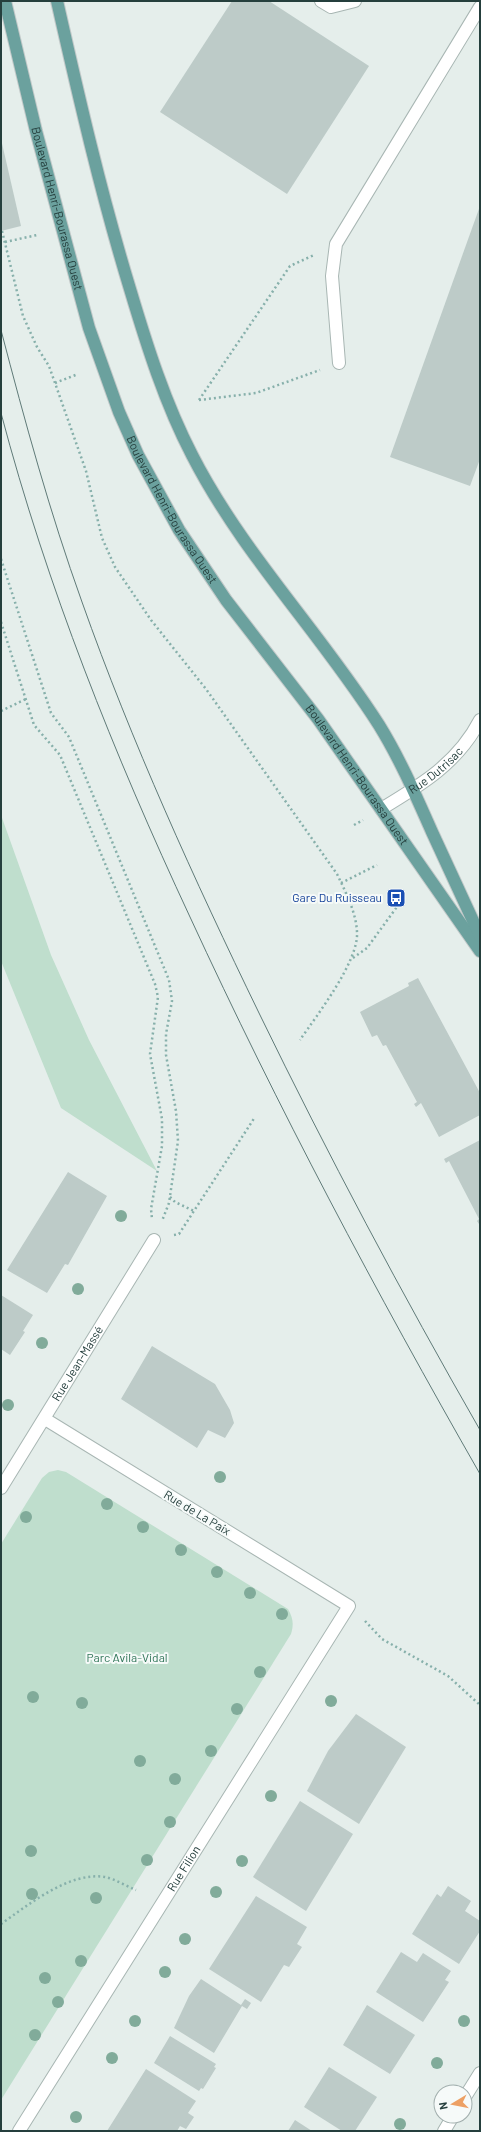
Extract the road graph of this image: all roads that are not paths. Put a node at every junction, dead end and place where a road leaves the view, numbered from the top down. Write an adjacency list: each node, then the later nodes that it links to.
1 (5, 1): 9 (main road, Boulevard Henri-Bourassa Ouest)
2 (57, 1): 8 (main road)
3 (321, 1): 4 (street)
4 (356, 1)
5 (480, 7): 6 (street)
6 (339, 364)
7 (480, 720): 8 (street, Rue Dutrisac)
8 (413, 790): 9 (street, Rue Dutrisac); 10 (main road)
9 (381, 809): 11 (main road, Boulevard Henri-Bourassa Ouest)
10 (480, 936)
11 (480, 951)
12 (154, 1240): 13 (street, Rue Jean-Massé)
13 (45, 1419): 14 (street, Rue Jean-Massé); 15 (street, Rue de La Paix)
14 (1, 1488)
15 (349, 1606): 18 (street, Rue Filion)
16 (480, 2073): 17 (street)
17 (473, 2084)
18 (19, 2131)

